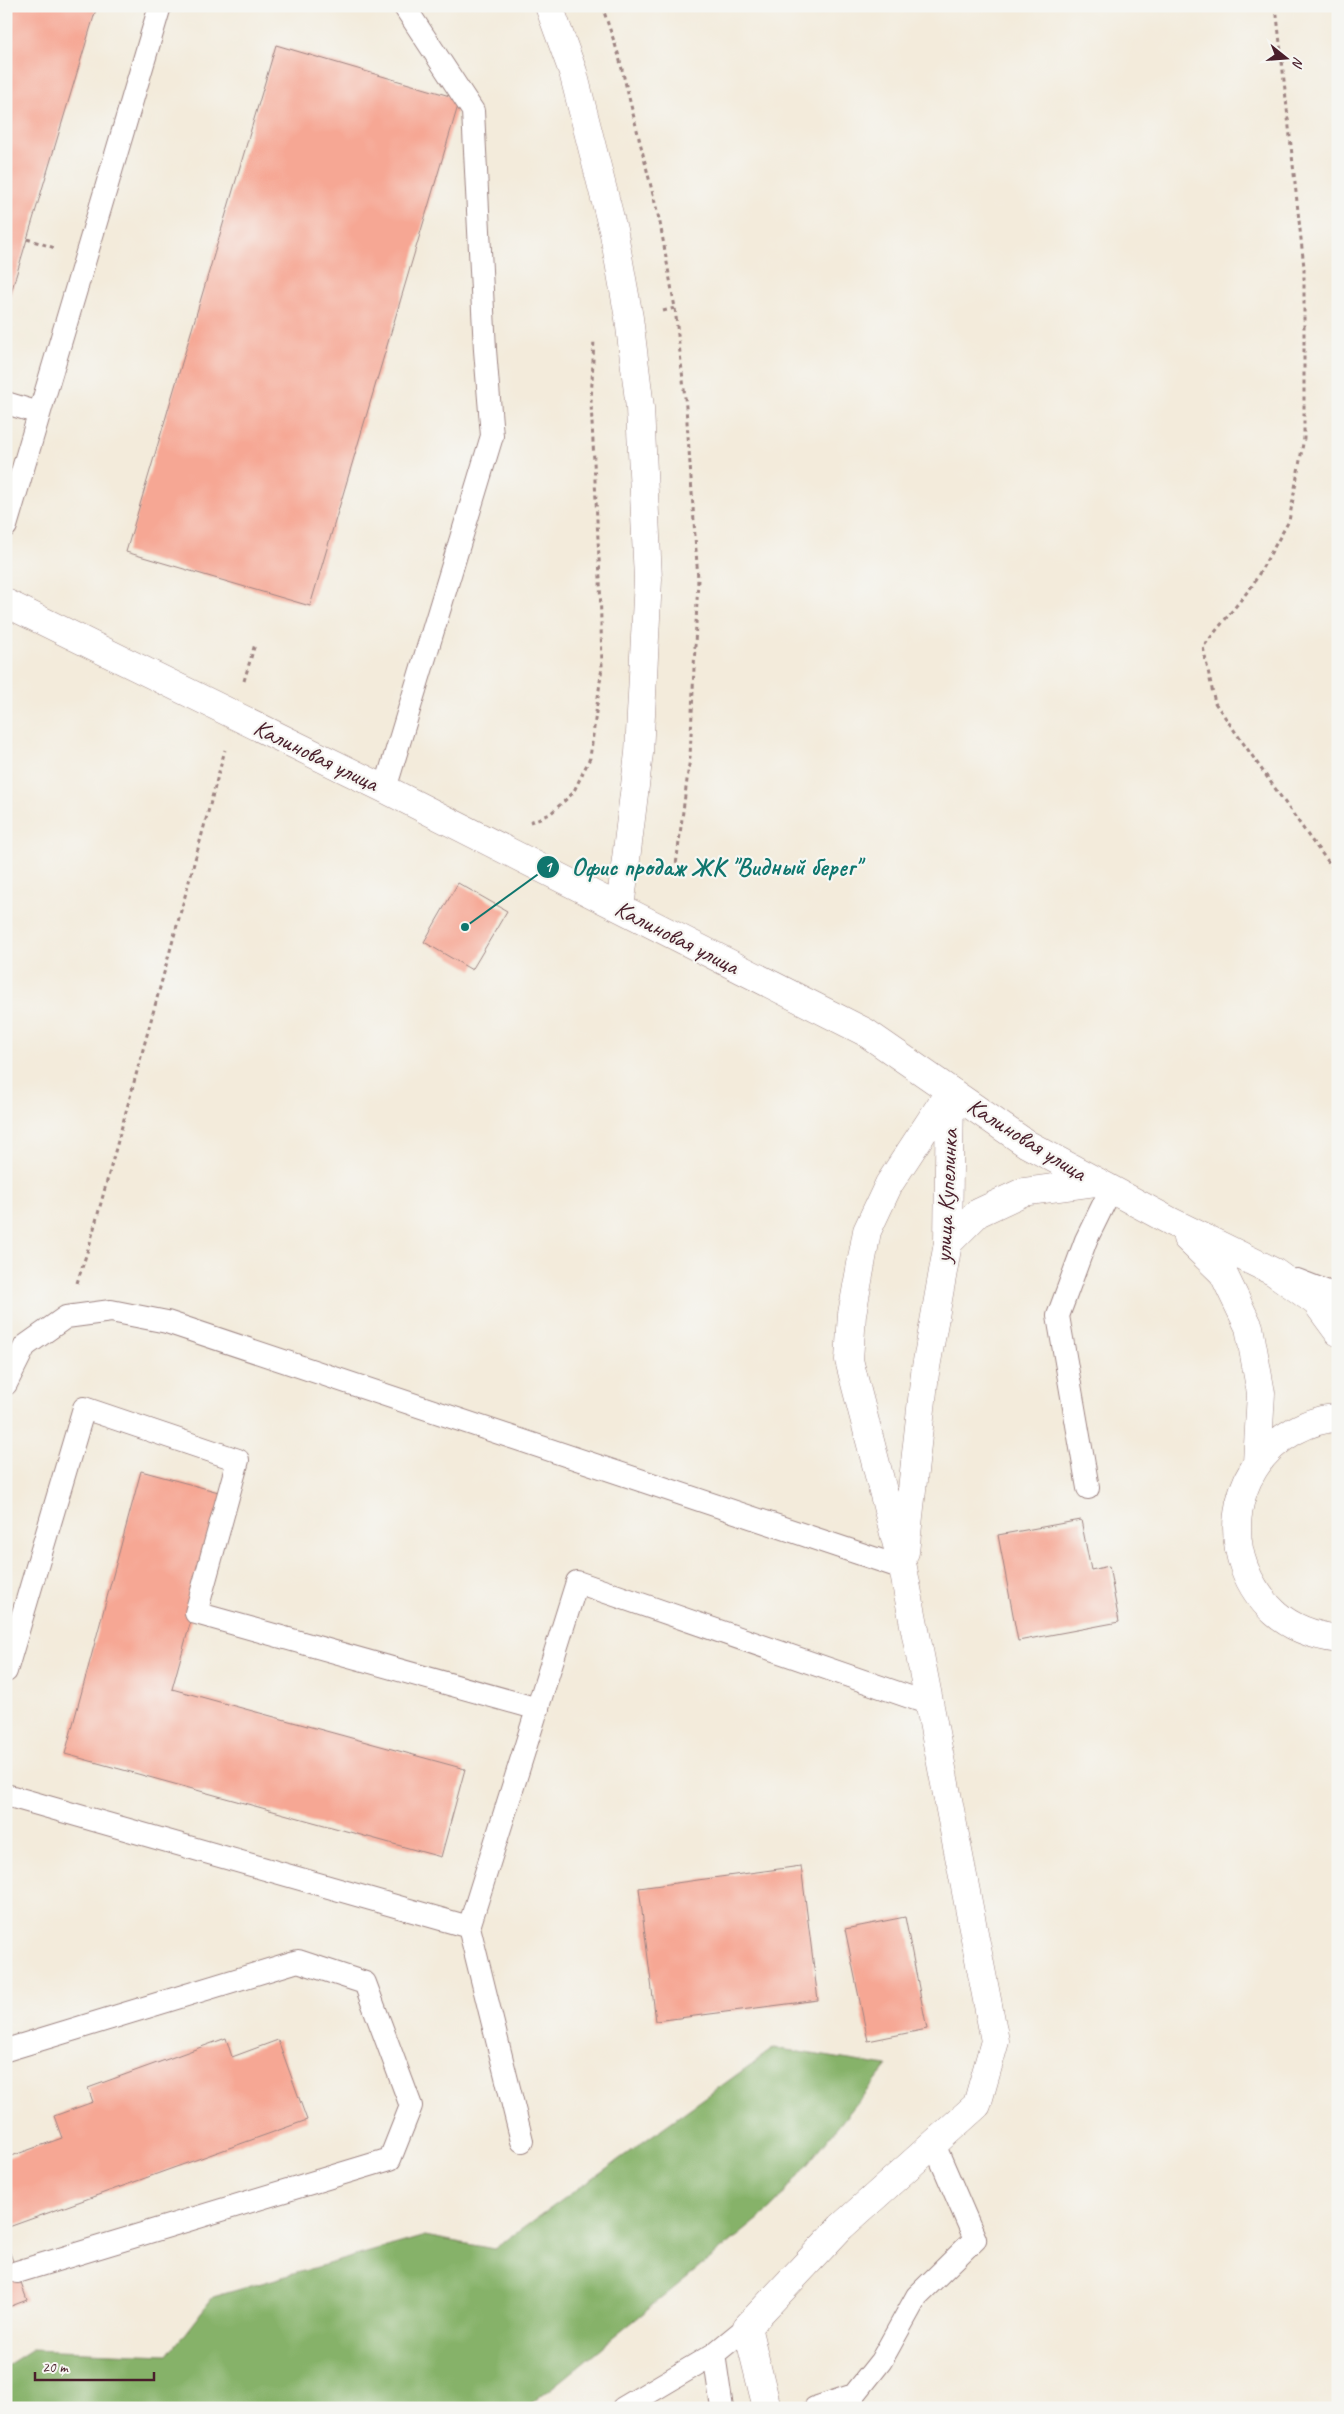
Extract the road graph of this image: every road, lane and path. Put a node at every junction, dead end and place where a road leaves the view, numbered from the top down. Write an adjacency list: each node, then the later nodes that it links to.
1 (160, 6): 7 (lane)
2 (404, 6): 12 (lane)
3 (549, 6): 15 (street)
4 (1276, 6): 14 (path)
5 (595, 334): 13 (path)
6 (6, 403): 7 (lane)
7 (40, 413): 8 (lane)
8 (6, 526)
9 (6, 604): 11 (street, Калиновая улица)
10 (255, 644): 11 (path)
11 (234, 715): 12 (street, Калиновая улица); 22 (path)
12 (384, 789): 15 (street, Калиновая улица)
13 (526, 824)
14 (1338, 874)
15 (620, 908): 16 (street, Калиновая улица)
16 (950, 1091): 17 (street, Калиновая улица); 19 (street, улица Купелинка); 28 (street, улица Купелинка)
17 (1104, 1186): 18 (street, Калиновая улица); 19 (street); 27 (lane)
18 (1170, 1221): 20 (street); 26 (street)
19 (948, 1243): 28 (street, улица Купелинка)
20 (1274, 1272): 21 (lane); 23 (street)
21 (1338, 1296)
22 (66, 1317): 24 (lane); 28 (lane)
23 (1338, 1332)
24 (6, 1384)
25 (1338, 1418): 26 (street)
26 (1258, 1463): 29 (street)
27 (1088, 1488)
28 (903, 1568): 31 (street)
29 (1338, 1639)
30 (6, 1671): 32 (lane)
31 (930, 1704): 32 (lane); 37 (street)
32 (538, 1709): 34 (lane)
33 (6, 1795): 34 (lane)
34 (469, 1927): 36 (lane)
35 (6, 2050): 38 (lane)
36 (522, 2141)
37 (934, 2144): 39 (street); 44 (lane)
38 (17, 2272)
39 (747, 2326): 40 (lane); 43 (street)
40 (714, 2354): 41 (lane); 42 (lane)
41 (623, 2408)
42 (722, 2408)
43 (767, 2408)
44 (815, 2408)

